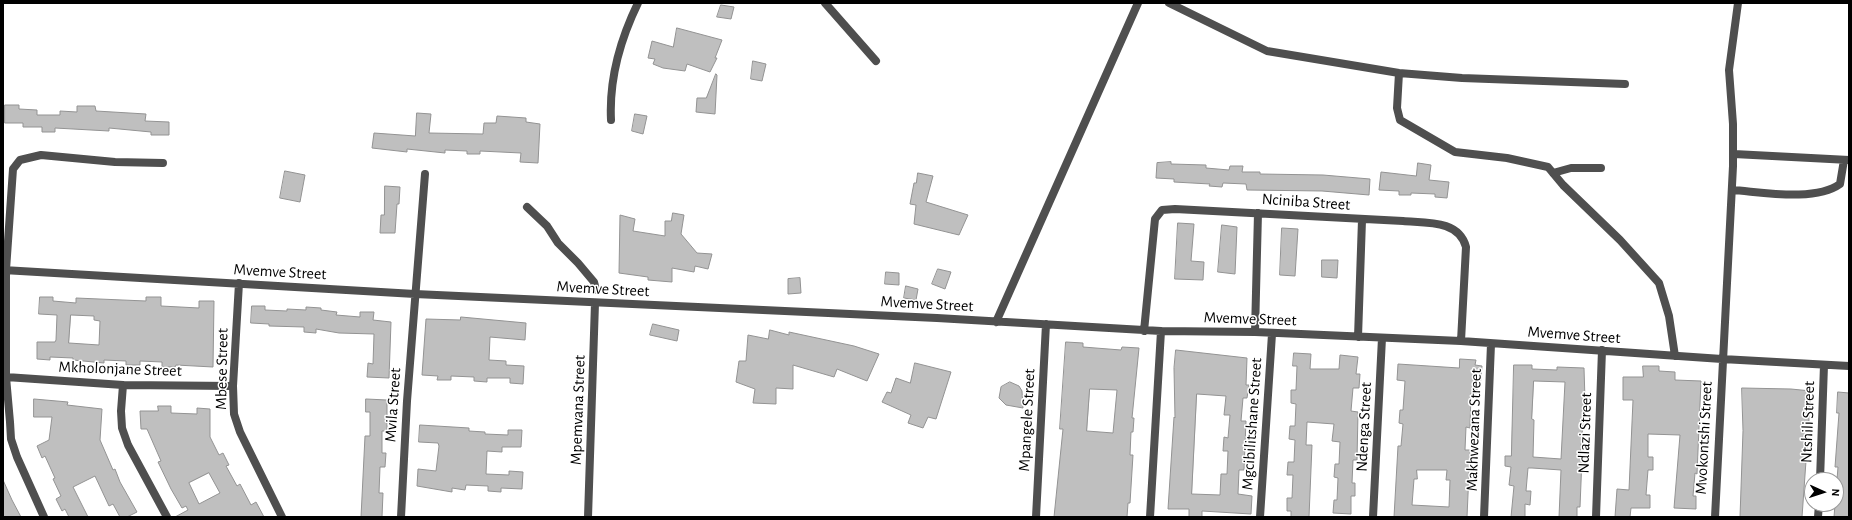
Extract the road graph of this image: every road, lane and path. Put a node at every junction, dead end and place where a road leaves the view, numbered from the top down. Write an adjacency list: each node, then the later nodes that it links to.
1 (638, 3): 9 (street)
2 (825, 3): 6 (street)
3 (1138, 3): 25 (street)
4 (1169, 3): 7 (street)
5 (1738, 3): 10 (street, Mvokontshi Street)
6 (876, 61)
7 (1398, 73): 8 (street); 14 (street)
8 (1625, 84)
9 (611, 120)
10 (1734, 154): 11 (street); 16 (street, Mvokontshi Street)
11 (1846, 160): 16 (street)
12 (163, 163): 20 (street)
13 (1601, 168): 14 (street)
14 (1553, 173): 36 (street)
15 (425, 174): 23 (street, Mvila Street)
16 (1732, 190): 37 (street, Mvokontshi Street)
17 (527, 207): 22 (street)
18 (1258, 213): 19 (street, Nciniba Street); 27 (street, Nciniba Street); 29 (street)
19 (1362, 220): 31 (street); 33 (street, Nciniba Street)
20 (5, 270): 21 (street, Mvemve Street); 40 (street)
21 (239, 283): 23 (street, Mvemve Street); 42 (street, Mbese Street)
22 (596, 290)
23 (415, 294): 24 (street, Mvemve Street); 47 (street, Mvila Street)
24 (595, 303): 25 (street, Mvemve Street); 48 (street, Mpemvana Street)
25 (996, 322): 26 (street, Mvemve Street)
26 (1046, 324): 27 (street, Mvemve Street); 49 (street, Mpangele Street)
27 (1144, 330): 28 (street, Mvemve Street)
28 (1161, 331): 29 (street, Mvemve Street); 50 (street)
29 (1255, 332): 30 (street, Mvemve Street)
30 (1272, 334): 31 (street, Mvemve Street); 51 (street, Mgcibilitshane Street)
31 (1358, 337): 32 (street, Mvemve Street)
32 (1382, 338): 33 (street, Mvemve Street); 52 (street, Ndenga Street)
33 (1461, 341): 34 (street, Mvemve Street)
34 (1491, 344): 35 (street, Mvemve Street); 53 (street, Makhwezana Street)
35 (1602, 350): 36 (street, Mvemve Street); 54 (street, Ndlazi Street)
36 (1675, 356): 37 (street, Mvemve Street)
37 (1722, 359): 38 (street, Mvemve Street); 55 (street, Mvokontshi Street)
38 (1824, 364): 39 (street, Mvemve Street); 43 (street, Ntshili Street)
39 (1849, 366)
40 (6, 378): 41 (street, Mkholonjane Street); 44 (street)
41 (123, 385): 42 (street, Mkholonjane Street); 45 (street)
42 (233, 386): 46 (street, Mbese Street)
43 (1820, 472)
44 (44, 517)
45 (167, 517)
46 (282, 517)
47 (401, 517)
48 (588, 517)
49 (1036, 517)
50 (1150, 517)
51 (1260, 517)
52 (1373, 517)
53 (1484, 517)
54 (1596, 517)
55 (1715, 517)

